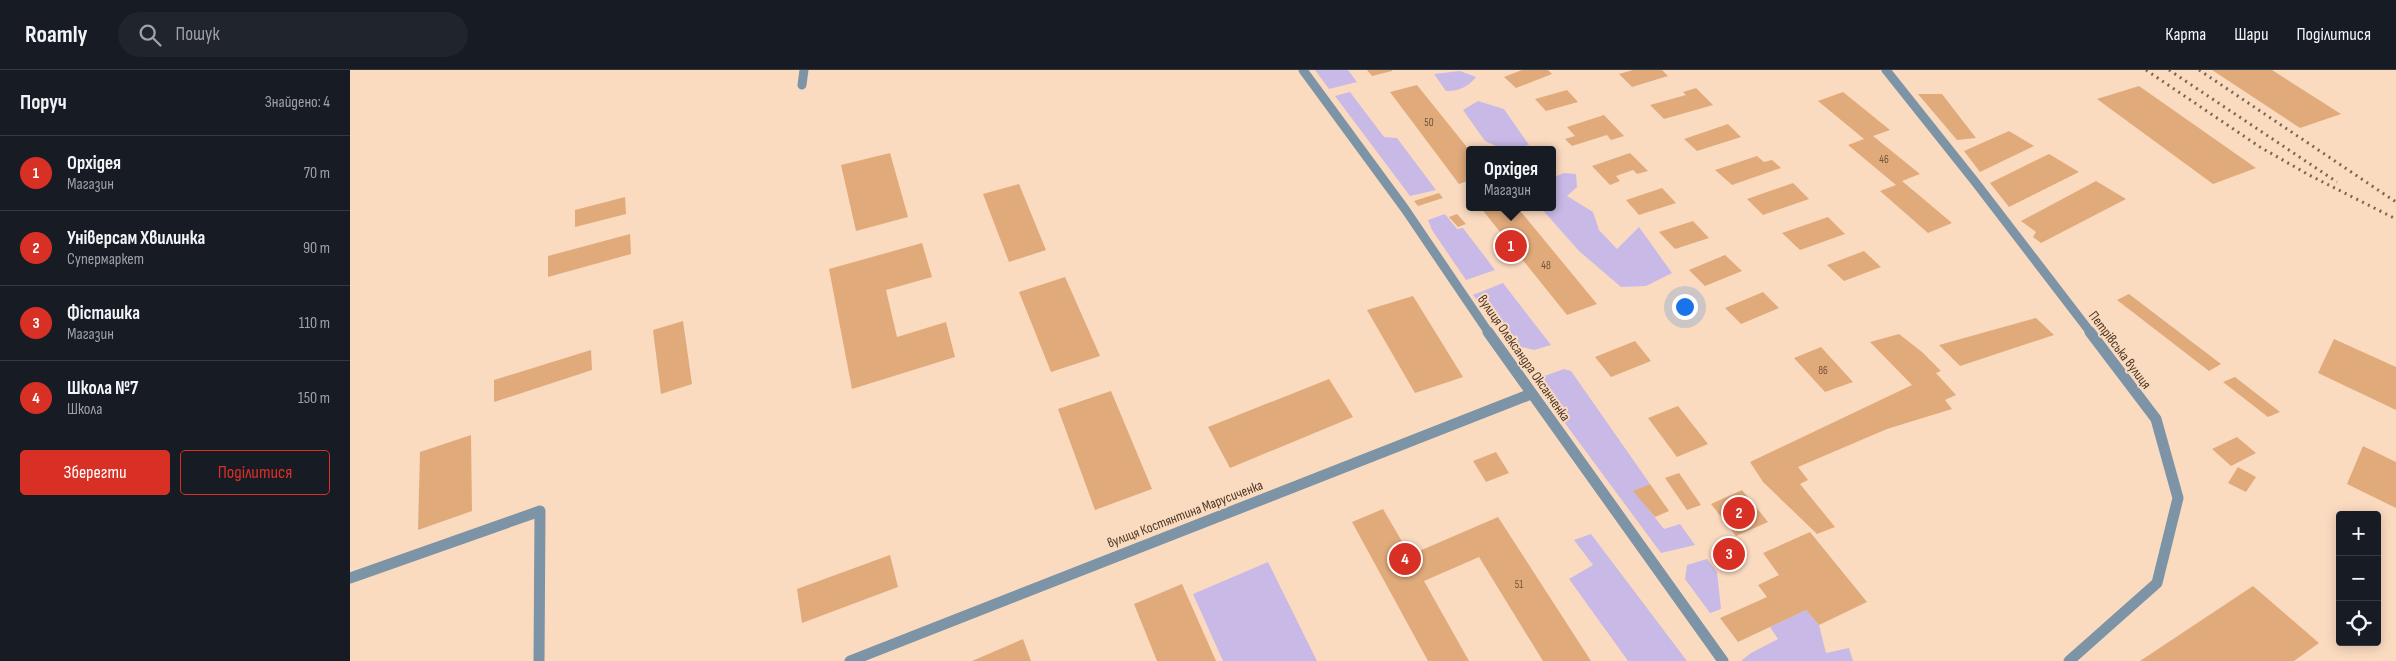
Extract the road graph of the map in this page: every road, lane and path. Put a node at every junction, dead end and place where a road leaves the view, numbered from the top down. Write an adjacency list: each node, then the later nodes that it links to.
1 (804, 70): 4 (street)
2 (1303, 70): 5 (street, вулиця Олександра Оксанченка)
3 (1886, 70): 10 (street, Петрівська вулиця)
4 (802, 85)
5 (1531, 394): 8 (street, вулиця Костянтина Марусиченка); 9 (street, вулиця Олександра Оксанченка)
6 (350, 578): 7 (street)
7 (539, 661)
8 (850, 661)
9 (1723, 661)
10 (2069, 661)

